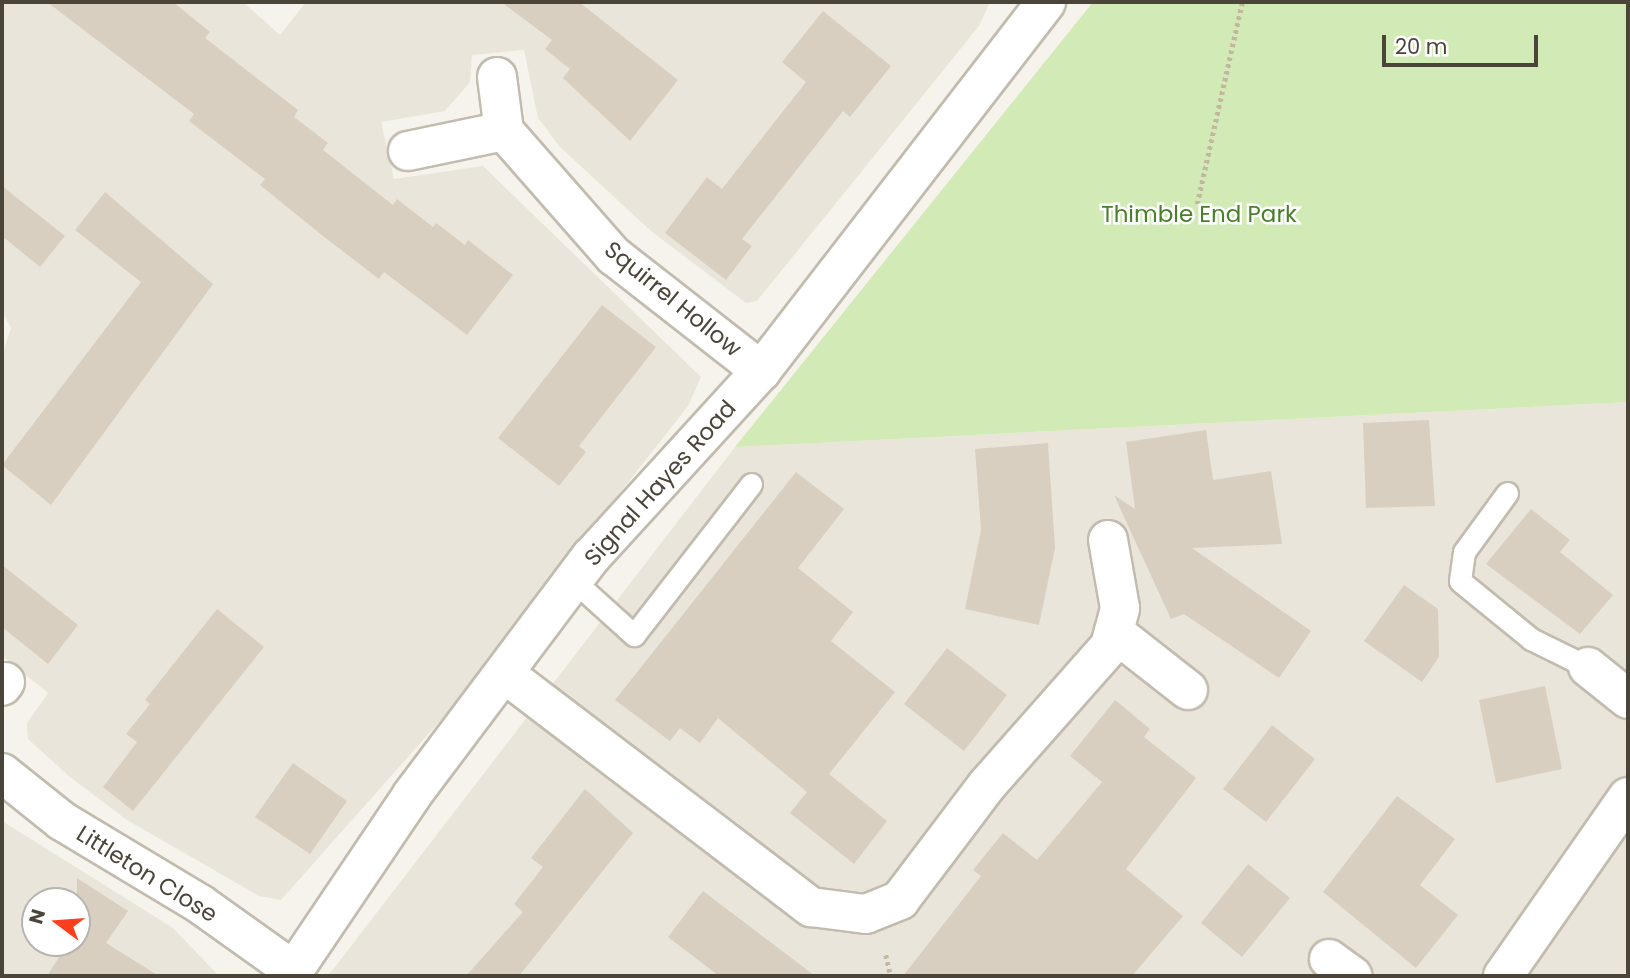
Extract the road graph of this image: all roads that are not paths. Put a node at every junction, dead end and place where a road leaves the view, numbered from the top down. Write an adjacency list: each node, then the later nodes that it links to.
1 (1046, 2): 5 (street, Signal Hayes Road)
2 (497, 77): 3 (street)
3 (504, 131): 4 (street); 5 (street, Squirrel Hollow)
4 (408, 151)
5 (761, 371): 9 (street, Signal Hayes Road)
6 (751, 484): 9 (lane)
7 (1507, 493): 11 (lane)
8 (1108, 540): 10 (street)
9 (574, 581): 12 (street, Signal Hayes Road)
10 (1115, 632): 12 (street); 13 (street)
11 (1588, 667): 14 (street)
12 (505, 674): 17 (street, Signal Hayes Road)
13 (1188, 690)
14 (1628, 699)
15 (2, 773): 17 (street, Littleton Close)
16 (1628, 797): 18 (street)
17 (292, 974)
18 (1503, 976)

